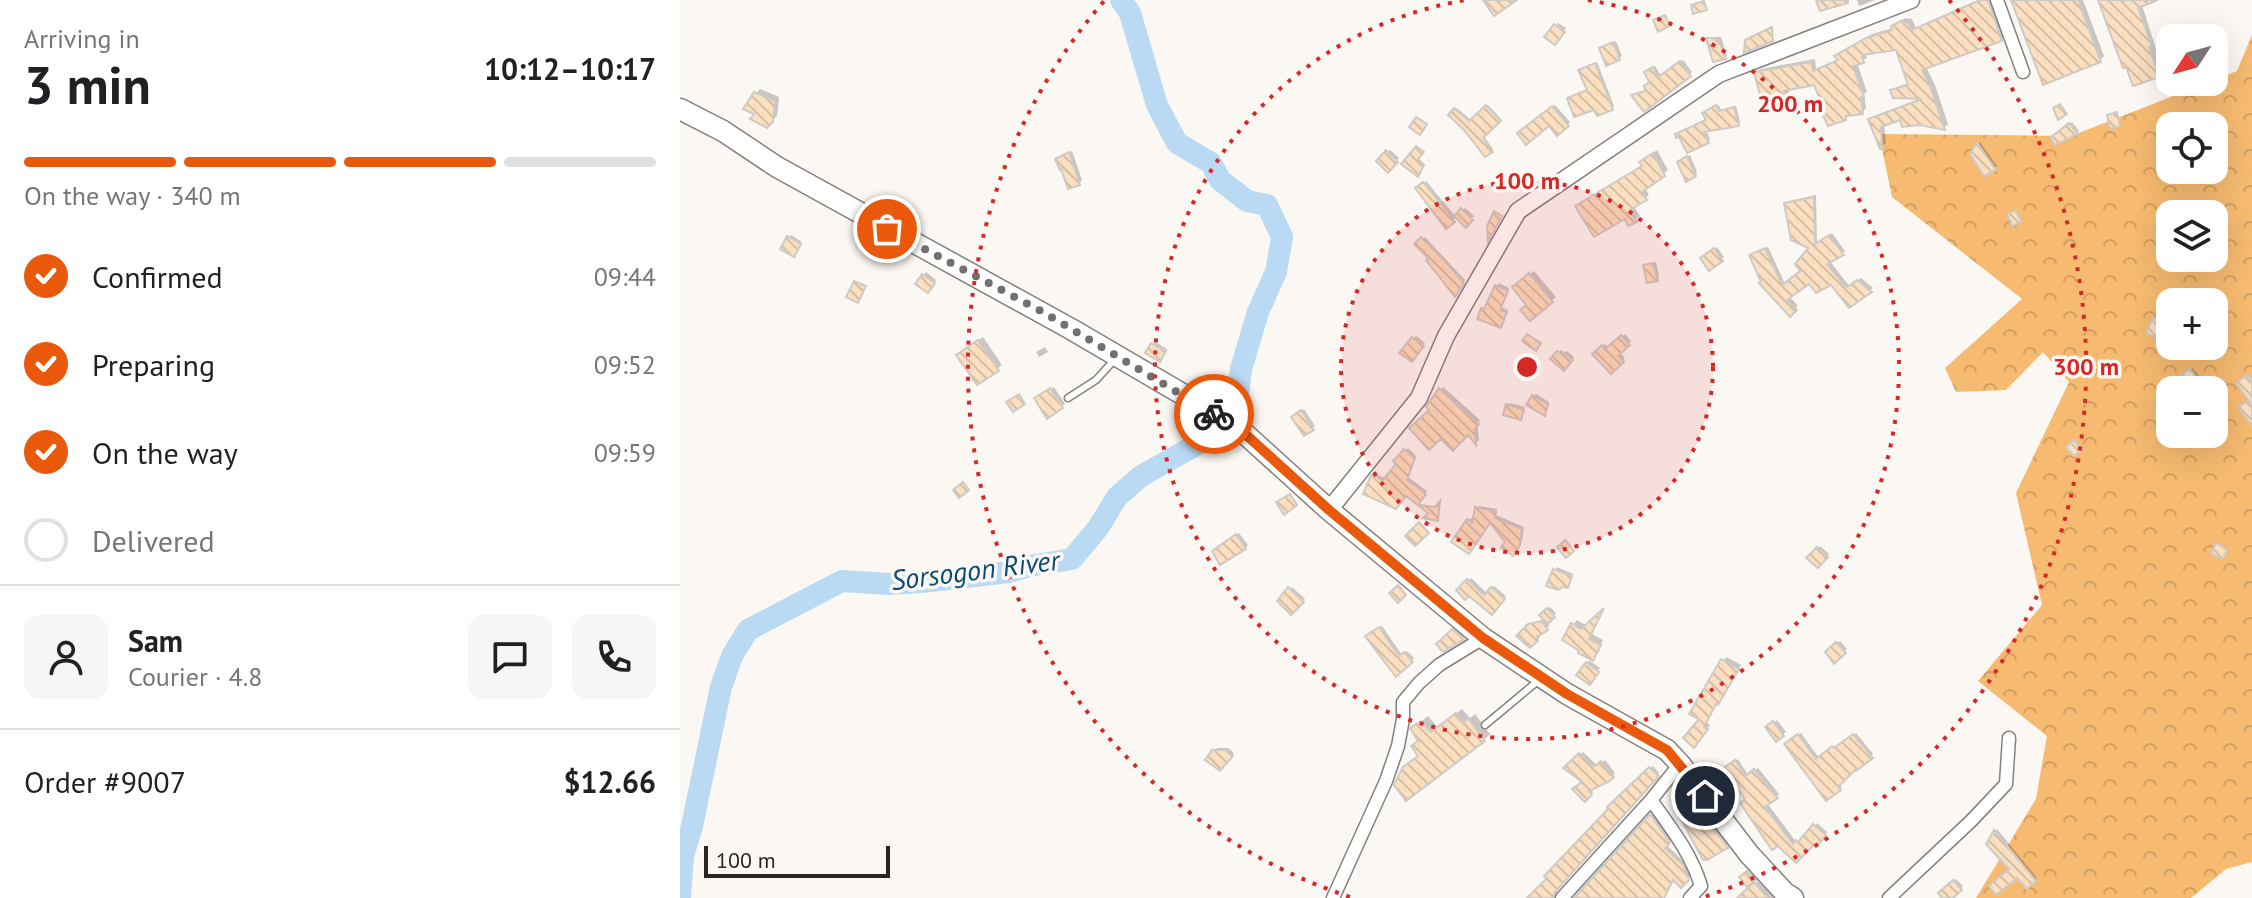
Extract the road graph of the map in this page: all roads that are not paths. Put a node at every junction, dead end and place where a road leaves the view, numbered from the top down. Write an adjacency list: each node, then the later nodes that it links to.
1 (1911, 0): 7 (street)
2 (1997, 0): 3 (street)
3 (2023, 72)
4 (680, 109): 5 (highway)
5 (1118, 356): 6 (lane); 7 (highway)
6 (1068, 398)
7 (1329, 510): 8 (highway)
8 (1483, 638): 9 (highway); 14 (street)
9 (1542, 678): 10 (lane); 12 (highway)
10 (1485, 725)
11 (2009, 738): 18 (street)
12 (1680, 764): 13 (street); 17 (highway)
13 (1651, 800): 15 (street); 16 (street)
14 (1333, 898)
15 (1562, 898)
16 (1690, 898)
17 (1793, 898)
18 (1889, 898)

